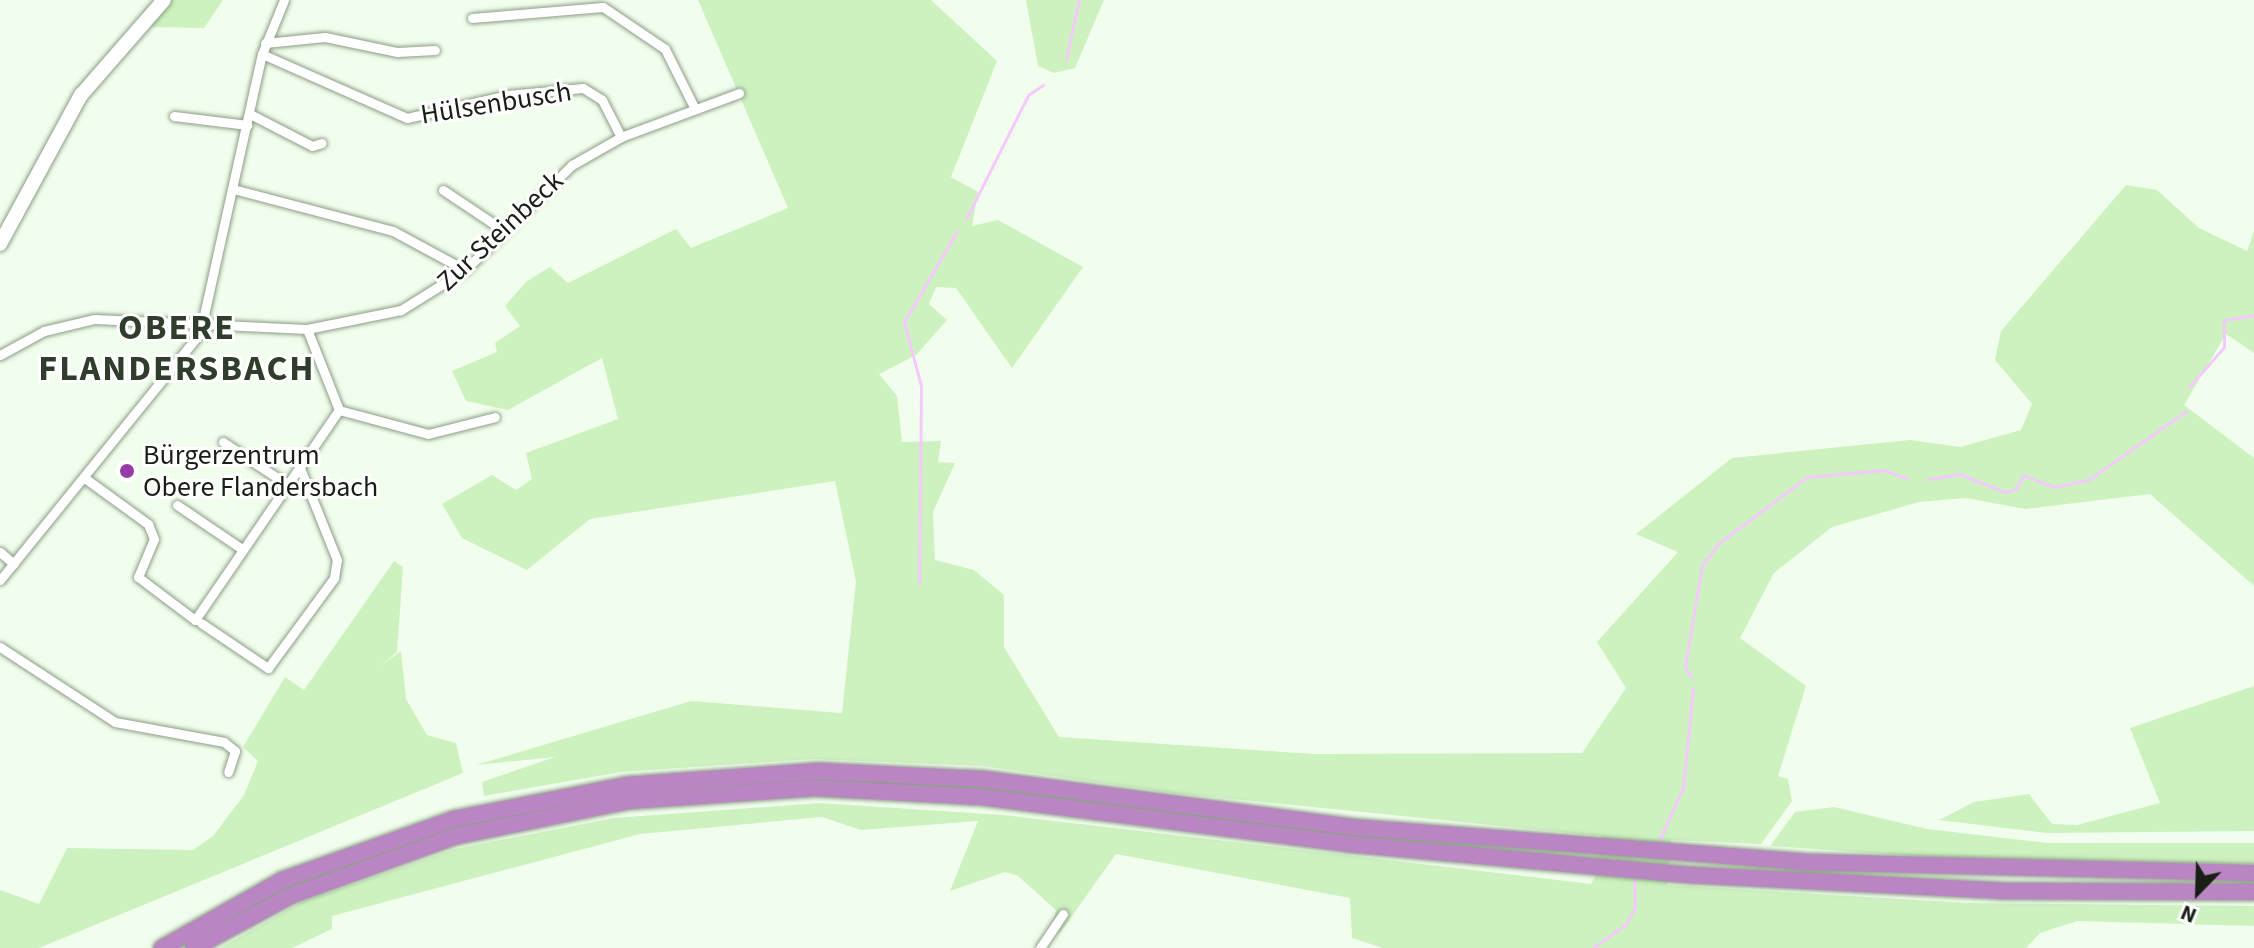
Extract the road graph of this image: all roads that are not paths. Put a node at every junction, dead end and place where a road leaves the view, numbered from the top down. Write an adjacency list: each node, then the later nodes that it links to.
1 (164, 0): 16 (main road)
2 (284, 0): 4 (street)
3 (472, 18): 8 (street)
4 (265, 43): 5 (street); 6 (street)
5 (435, 50)
6 (262, 54): 10 (street); 11 (street, Hülsenbusch)
7 (739, 93): 8 (street, Zur Steinbeck)
8 (695, 109): 11 (street, Zur Steinbeck)
9 (174, 116): 10 (street)
10 (249, 120): 12 (street); 13 (street)
11 (621, 137): 15 (street, Zur Steinbeck)
12 (322, 143)
13 (233, 189): 17 (street); 18 (street)
14 (443, 190): 15 (street)
15 (503, 230): 17 (street, Zur Steinbeck)
16 (0, 244)
17 (465, 270): 19 (street, Zur Steinbeck)
18 (204, 322): 19 (street, Zur Steinbeck); 20 (street, Zur Steinbeck); 25 (street)
19 (307, 329): 21 (street)
20 (0, 355)
21 (339, 410): 22 (street); 24 (street)
22 (495, 417)
23 (223, 442): 26 (street)
24 (300, 468): 26 (street); 32 (street)
25 (86, 479): 30 (street); 32 (street)
26 (285, 483): 28 (street)
27 (177, 505): 28 (street)
28 (242, 549): 32 (street)
29 (0, 552): 30 (street)
30 (14, 564): 31 (street)
31 (0, 580)
32 (198, 622)
33 (0, 647): 34 (street)
34 (228, 772)
35 (2254, 873): 38 (highway)
36 (2254, 892): 39 (highway)
37 (1063, 914): 40 (street)
38 (162, 948)
39 (194, 948)
40 (1040, 948)

